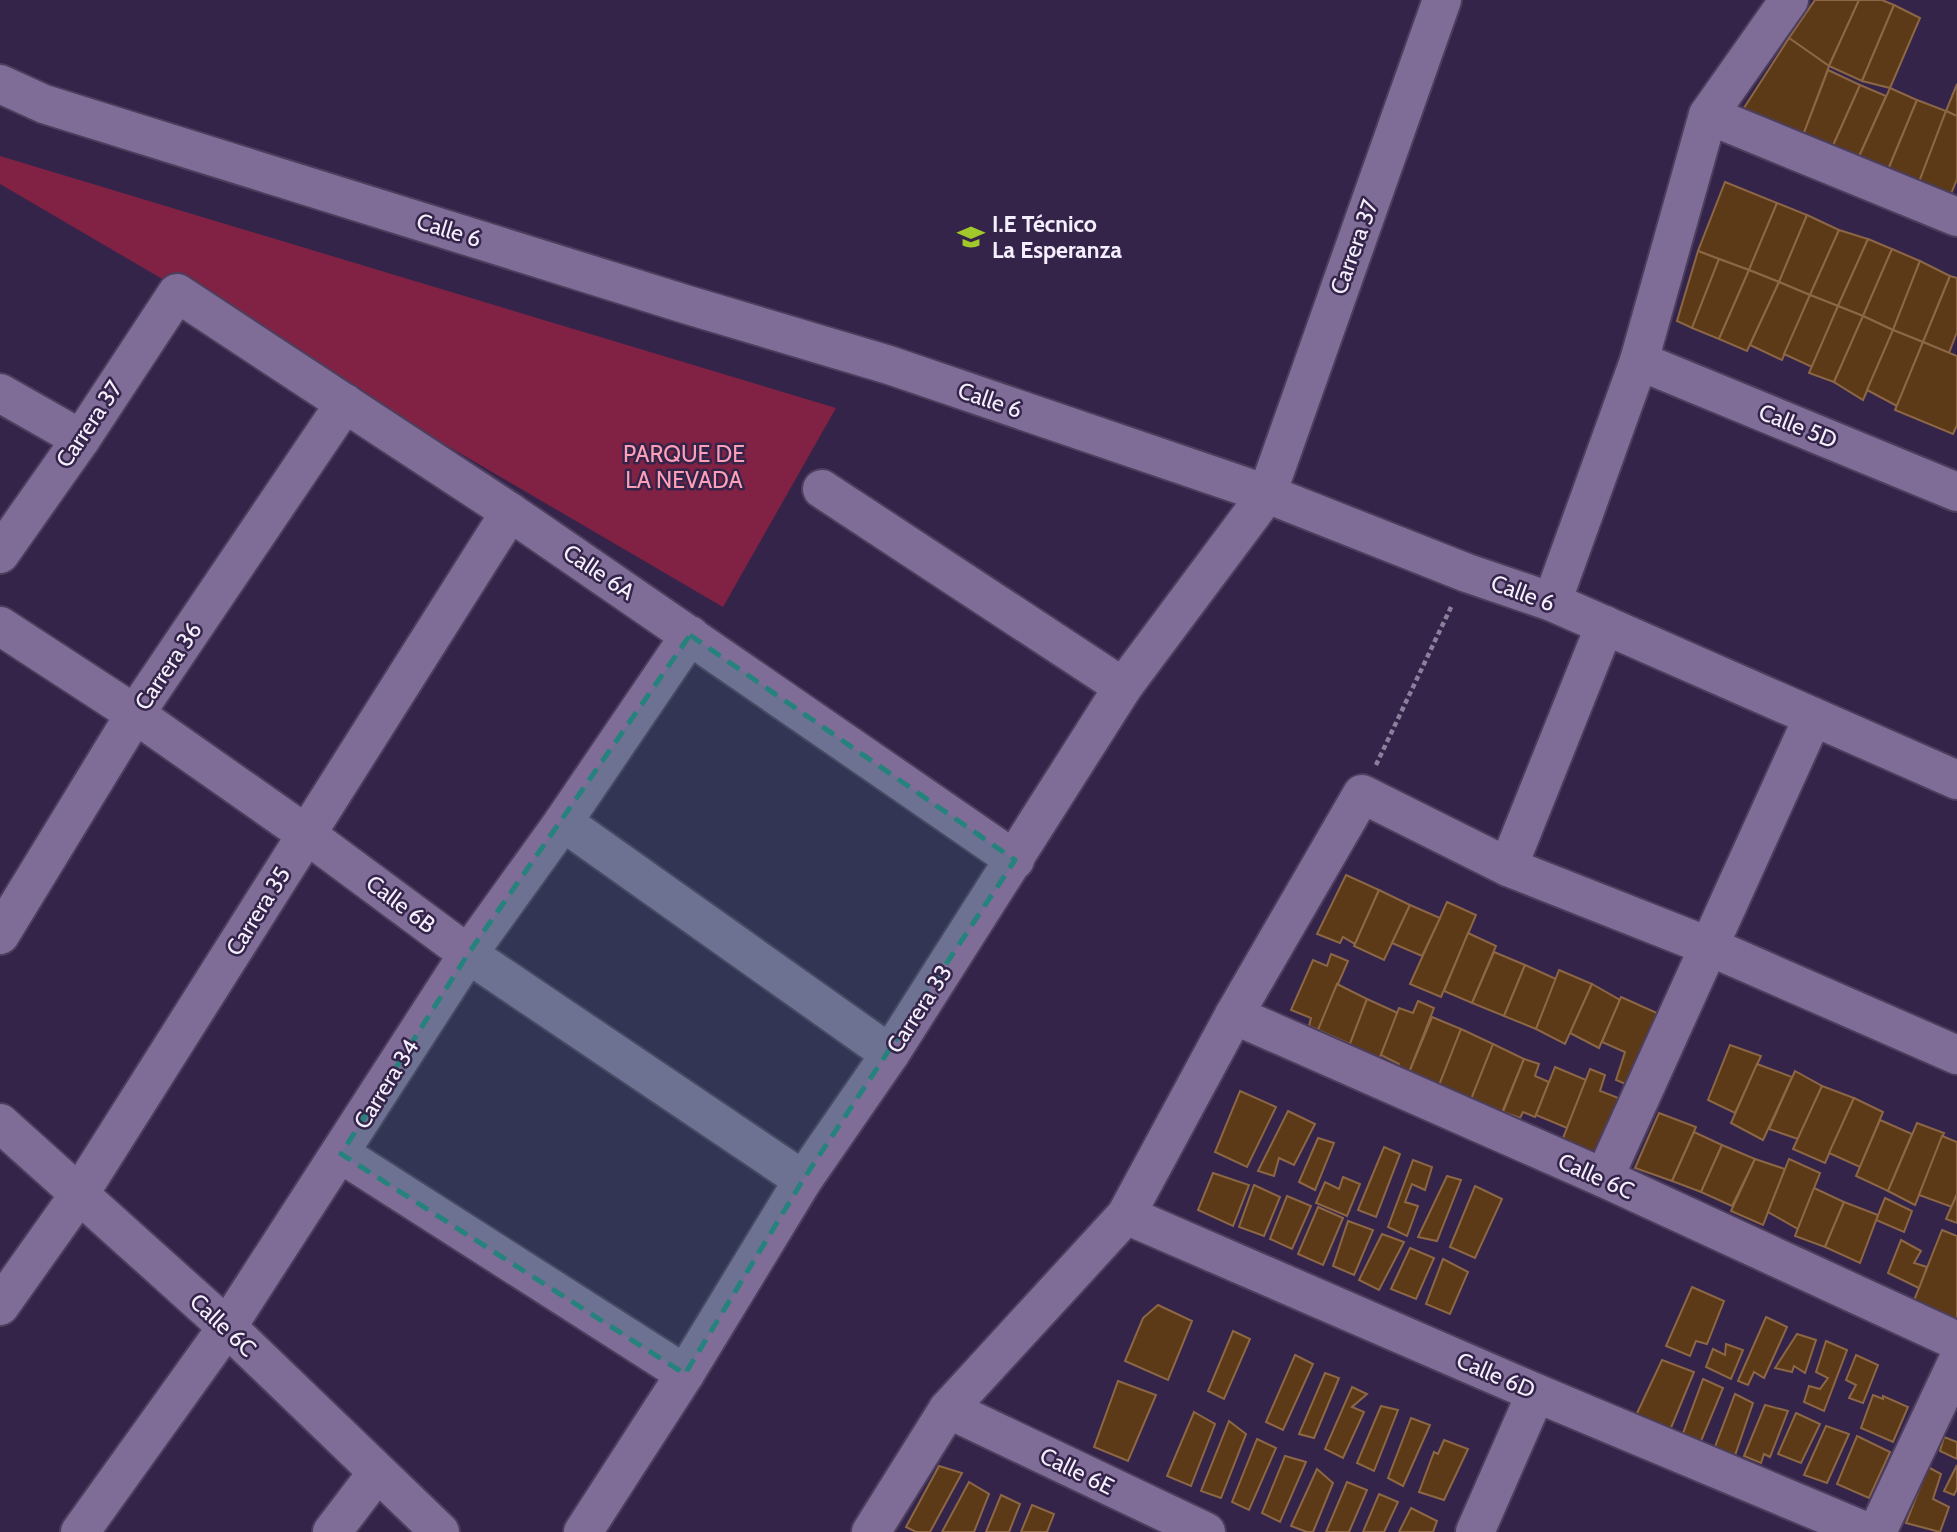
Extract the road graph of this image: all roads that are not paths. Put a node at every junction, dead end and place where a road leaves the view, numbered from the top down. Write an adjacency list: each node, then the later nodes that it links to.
1 (1442, 0): 13 (street, Carrera 37)
2 (1789, 0): 4 (street)
3 (0, 84): 13 (street, Calle 6)
4 (1708, 115): 5 (street); 7 (street)
5 (1957, 217)
6 (177, 293): 9 (street, Calle 6A); 10 (street, Carrera 37)
7 (1639, 361): 12 (street, Calle 5D); 16 (street)
8 (0, 393): 10 (street)
9 (345, 403): 14 (street, Calle 6A); 21 (street, Carrera 36)
10 (80, 439): 15 (street, Carrera 37)
11 (822, 489): 20 (street)
12 (1957, 492)
13 (1267, 494): 16 (street, Calle 6); 20 (street, Carrera 33)
14 (510, 512): 19 (street, Calle 6A); 25 (street, Carrera 35)
15 (0, 554)
16 (1552, 602): 17 (street, Calle 6)
17 (1605, 625): 22 (street, Calle 6); 27 (street)
18 (0, 626): 21 (street, Calle 6B)
19 (690, 635): 24 (street, Carrera 34); 26 (street, Calle 6A)
20 (1123, 687): 26 (street, Carrera 33)
21 (135, 713): 25 (street, Calle 6B); 28 (street, Carrera 36)
22 (1813, 717): 23 (street, Calle 6); 29 (street)
23 (1957, 780)
24 (563, 821): 30 (street, Carrera 34); 32 (street)
25 (306, 834): 30 (street, Calle 6B); 38 (street, Carrera 35)
26 (1015, 860): 32 (street, Carrera 33)
27 (1508, 867): 29 (street); 31 (street)
28 (0, 935)
29 (1709, 946): 33 (street); 36 (street)
30 (468, 954): 35 (street, Carrera 34); 37 (street, Calle 6B)
31 (1234, 1015): 36 (street, Calle 6C); 39 (street)
32 (890, 1054): 37 (street, Carrera 33)
33 (1957, 1055)
34 (0, 1123): 38 (street, Calle 6C)
35 (341, 1154): 41 (street, Carrera 34); 44 (street)
36 (1604, 1178): 42 (street, Calle 6C)
37 (803, 1180): 44 (street, Carrera 33)
38 (78, 1196): 40 (street, Carrera 35); 41 (street, Calle 6C)
39 (1126, 1215): 45 (street, Calle 6D); 46 (street)
40 (0, 1306)
41 (227, 1327): 47 (street, Calle 6C); 48 (street, Carrera 34)
42 (1957, 1341)
43 (1957, 1362): 56 (street)
44 (685, 1374): 51 (street, Carrera 33)
45 (1536, 1393): 54 (street); 55 (street, Calle 6D)
46 (948, 1409): 52 (street); 53 (street, Calle 6E)
47 (377, 1473): 49 (street); 50 (street, Calle 6C)
48 (80, 1532)
49 (332, 1532)
50 (440, 1532)
51 (583, 1532)
52 (871, 1532)
53 (1206, 1532)
54 (1475, 1532)
55 (1867, 1532)
56 (1877, 1532)

